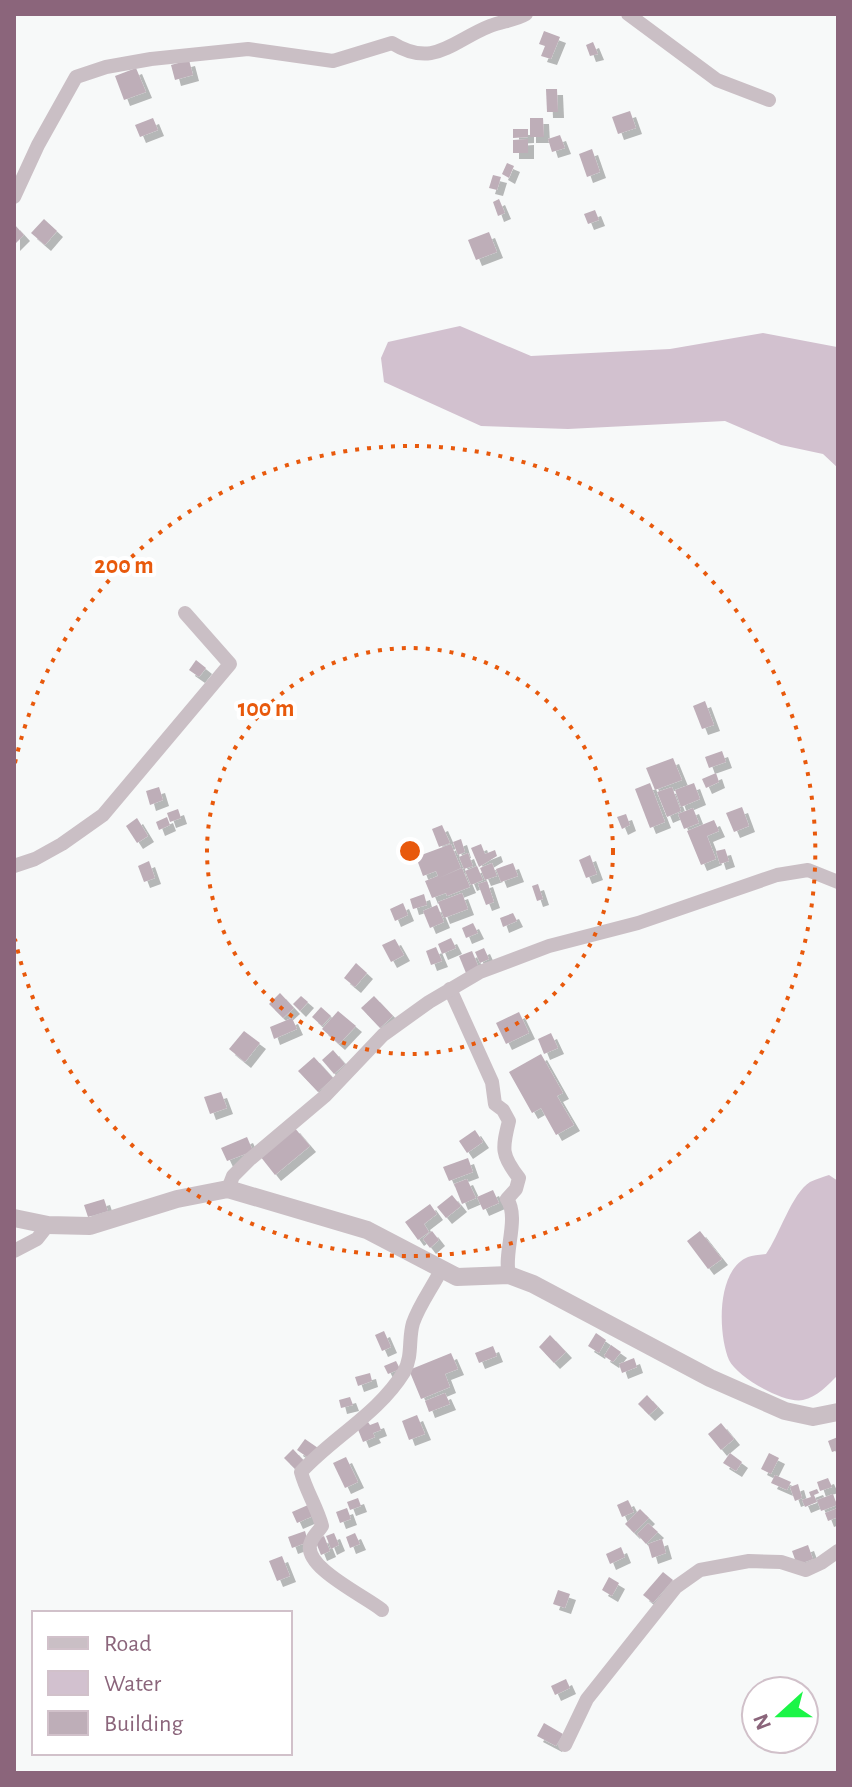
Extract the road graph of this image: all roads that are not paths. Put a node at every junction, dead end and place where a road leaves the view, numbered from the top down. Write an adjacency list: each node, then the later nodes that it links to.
1 (526, 14): 4 (street)
2 (628, 14): 3 (street)
3 (769, 100)
4 (14, 197)
5 (185, 613): 6 (street)
6 (14, 866)
7 (838, 882): 8 (street)
8 (450, 989): 9 (street); 14 (street)
9 (228, 1189): 11 (street); 13 (street)
10 (14, 1218): 11 (street)
11 (48, 1225): 12 (street)
12 (14, 1251)
13 (442, 1268): 14 (street); 17 (street)
14 (509, 1275): 15 (street)
15 (838, 1412)
16 (838, 1551): 18 (street)
17 (382, 1610)
18 (565, 1745)

